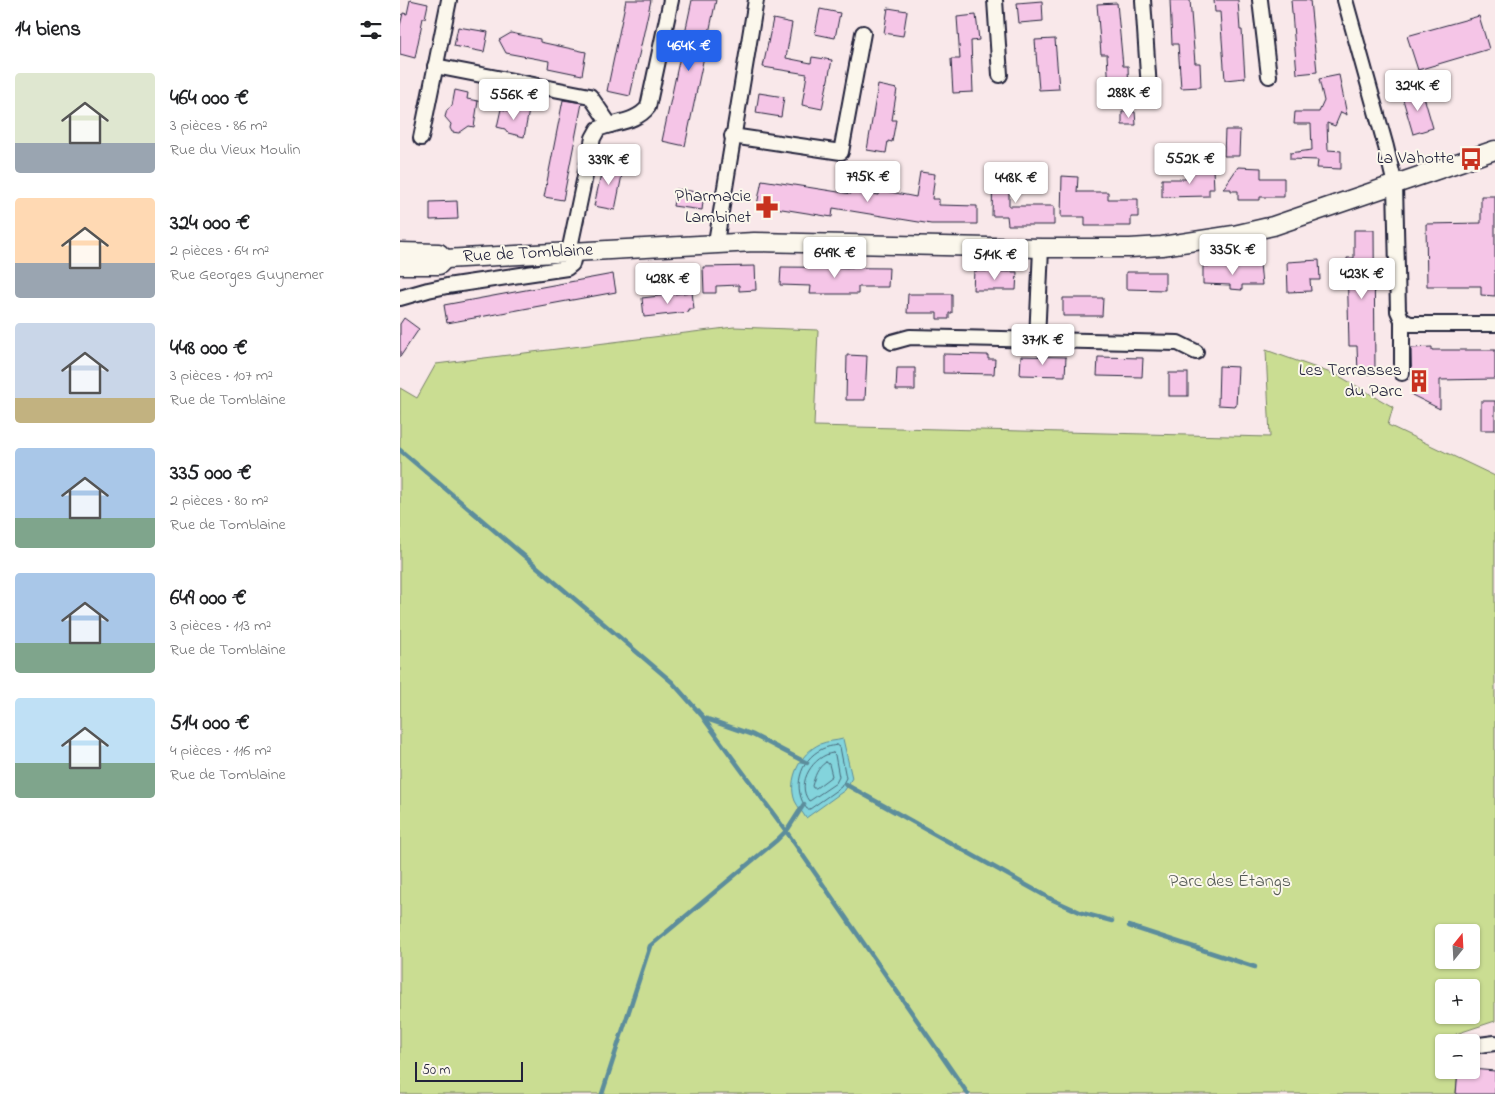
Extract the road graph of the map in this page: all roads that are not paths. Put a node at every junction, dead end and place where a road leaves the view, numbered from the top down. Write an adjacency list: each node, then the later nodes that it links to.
1 (449, 0): 9 (street)
2 (671, 0): 13 (street)
3 (756, 0): 14 (street)
4 (995, 0): 10 (street)
5 (1143, 0): 12 (street)
6 (1260, 0): 11 (street)
7 (1345, 0): 17 (street)
8 (862, 33): 14 (street)
9 (436, 66): 13 (street); 15 (street)
10 (1000, 75)
11 (1269, 76)
12 (1149, 89)
13 (610, 124): 21 (street)
14 (732, 136): 18 (street)
15 (421, 138)
16 (1495, 150): 17 (main road, Rue de Tomblaine)
17 (1395, 185): 19 (main road, Rue de Tomblaine); 25 (street)
18 (717, 243): 19 (main road, Rue de Tomblaine); 21 (main road, Rue de Tomblaine)
19 (1041, 248): 27 (street)
20 (400, 252): 22 (main road)
21 (572, 252): 22 (main road, Rue de Tomblaine); 24 (street)
22 (445, 259): 23 (main road)
23 (400, 266)
24 (400, 298)
25 (1402, 320): 26 (street); 30 (street)
26 (1495, 324)
27 (1037, 340): 28 (street); 29 (street)
28 (892, 342)
29 (1196, 352)
30 (1402, 373)
31 (1495, 1043): 32 (street)
32 (1480, 1045)

